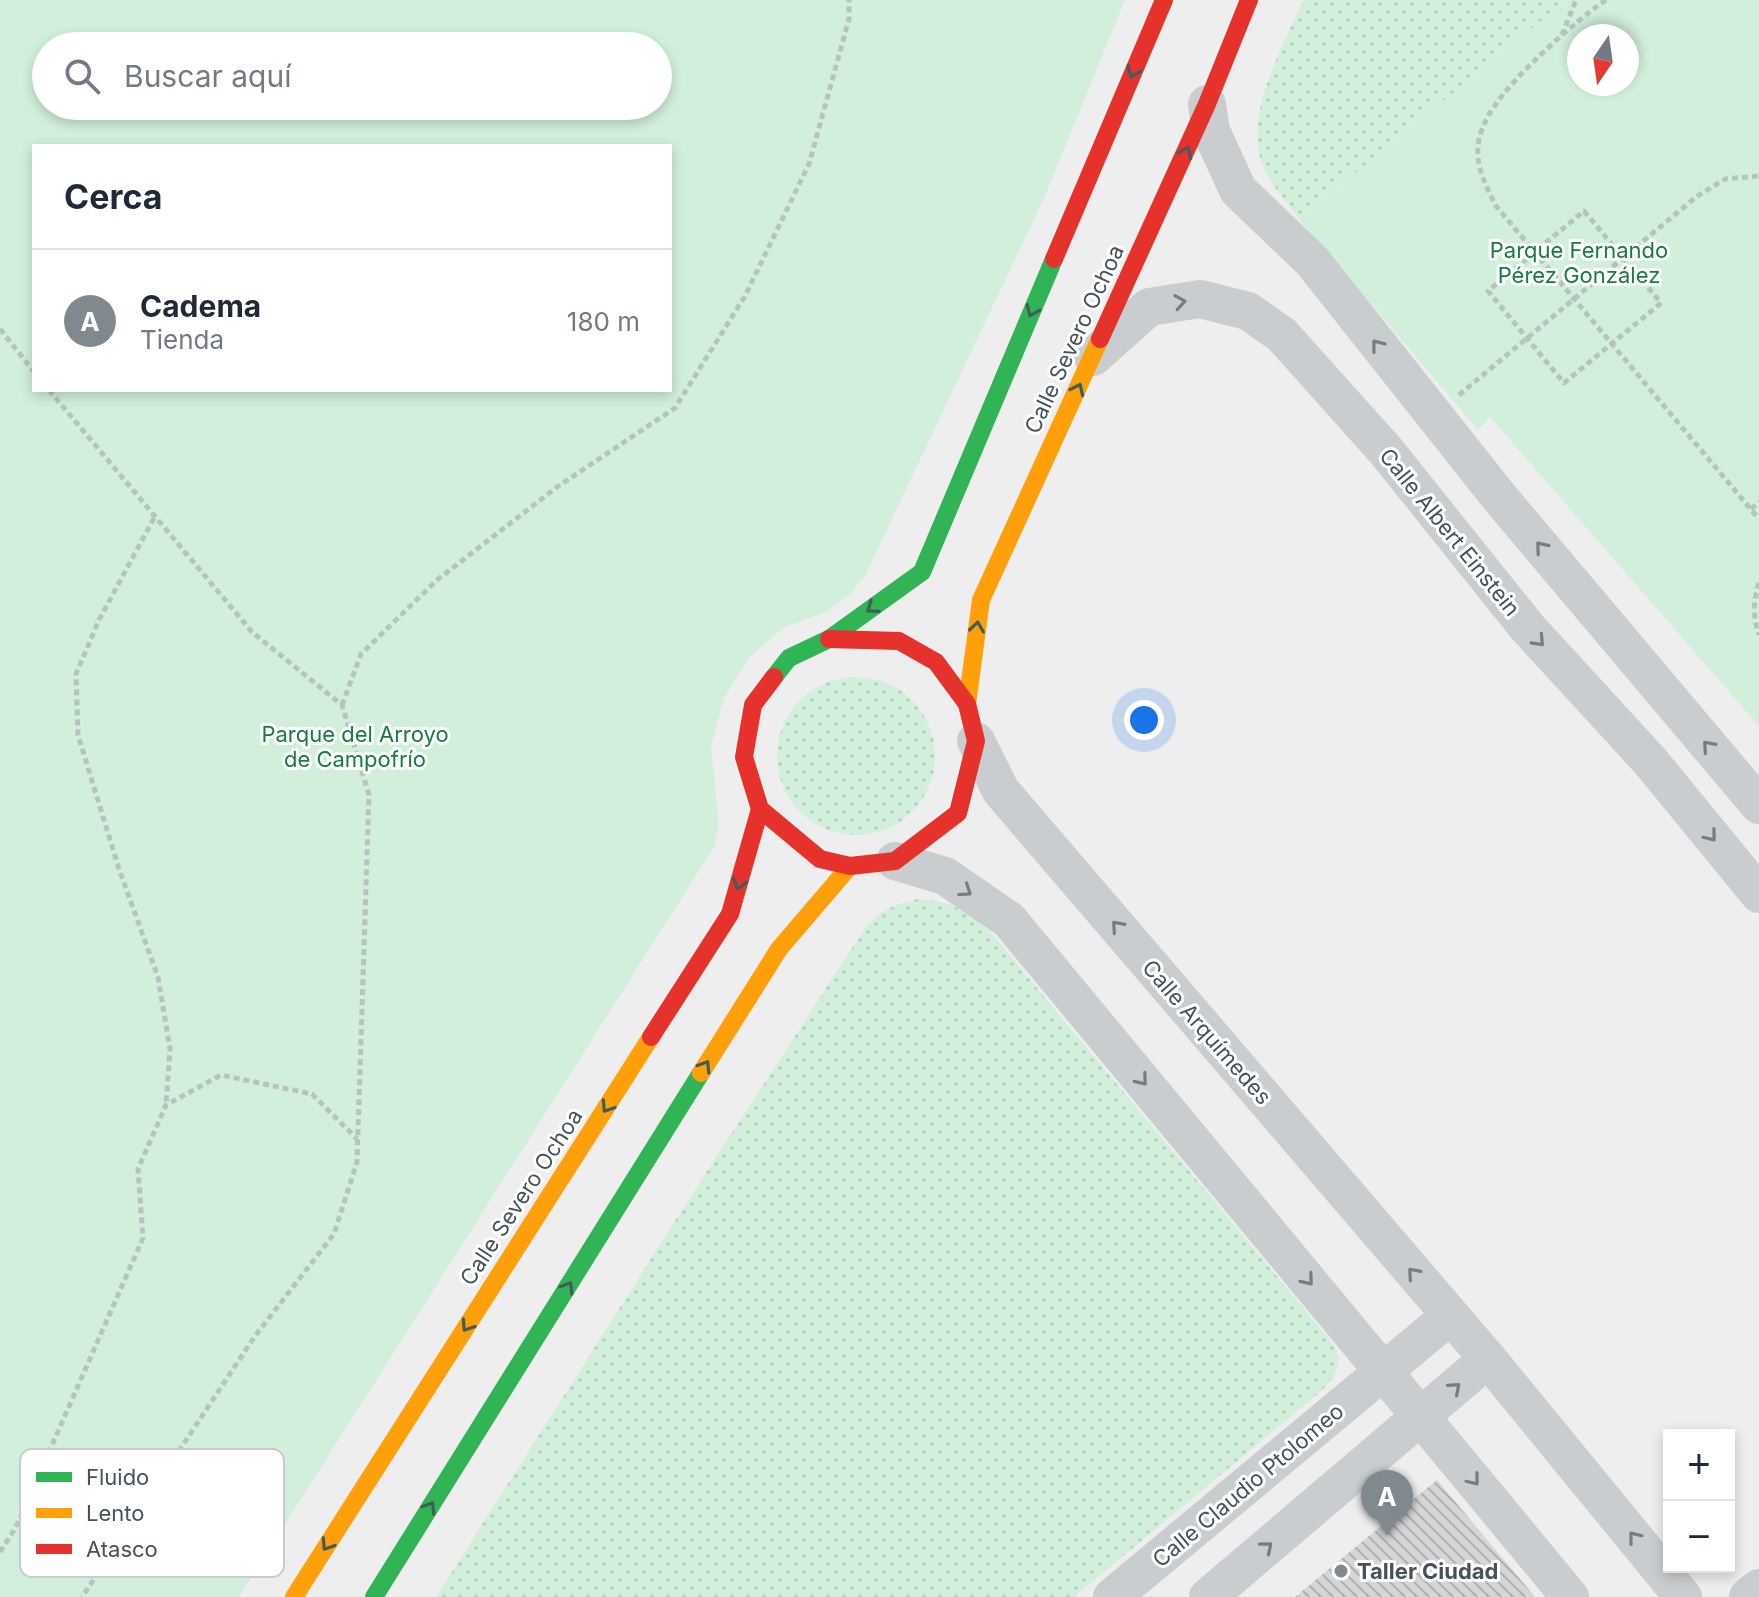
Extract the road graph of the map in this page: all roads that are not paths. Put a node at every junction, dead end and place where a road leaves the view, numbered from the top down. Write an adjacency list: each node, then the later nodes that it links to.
1 (1164, 0): 5 (main road, Calle Severo Ochoa, one-way to 5)
2 (1249, 0): 3 (main road, Calle Severo Ochoa)
3 (1207, 104): 4 (main road, Calle Severo Ochoa, one-way to 3); 8 (street, one-way to 3)
4 (1093, 357): 6 (main road, Calle Severo Ochoa, one-way to 4); 12 (street, Calle Albert Einstein, one-way to 12)
5 (829, 639): 6 (main road); 9 (main road)
6 (967, 704): 7 (main road)
7 (976, 741): 10 (main road); 13 (street, Calle Arquímedes, one-way to 7)
8 (1759, 805)
9 (760, 809): 11 (main road); 18 (main road, Calle Severo Ochoa, one-way to 18)
10 (895, 861): 11 (main road); 15 (street, one-way to 15)
11 (850, 866): 19 (main road, one-way to 11)
12 (1759, 894)
13 (1450, 1316): 14 (street, Calle Arquímedes); 15 (street)
14 (1488, 1359): 16 (street, one-way to 14); 23 (street, Calle Arquímedes, one-way to 14)
15 (1384, 1372): 16 (street); 20 (street, Calle Claudio Ptolomeo)
16 (1422, 1417): 21 (street, one-way to 16); 22 (street, one-way to 22)
17 (1759, 1588): 24 (street)
18 (294, 1597)
19 (374, 1597)
20 (1112, 1597)
21 (1208, 1597)
22 (1570, 1597)
23 (1683, 1597)
24 (1748, 1597)

